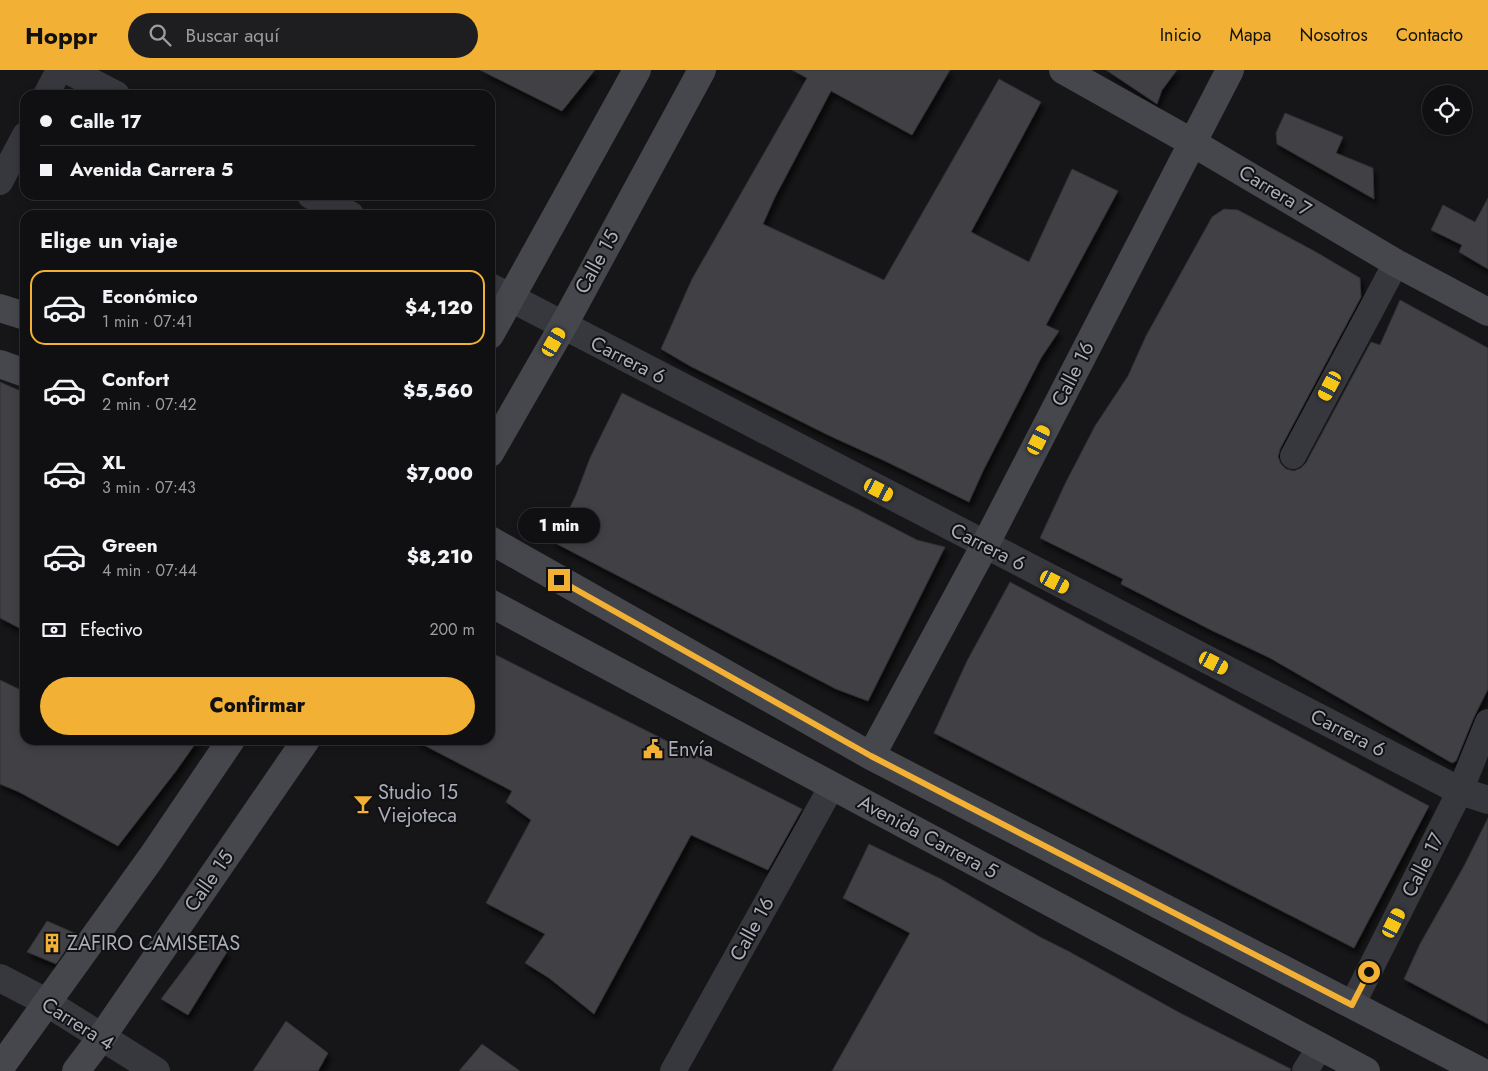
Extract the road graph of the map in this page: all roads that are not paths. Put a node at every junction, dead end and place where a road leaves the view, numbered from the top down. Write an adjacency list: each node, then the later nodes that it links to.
1 (59, 70): 7 (street)
2 (68, 70): 8 (street)
3 (638, 70): 15 (main road)
4 (702, 70): 20 (main road, Calle 15)
5 (1063, 70): 9 (main road, Carrera 7)
6 (1230, 70): 9 (main road, Calle 16)
7 (49, 90)
8 (106, 90)
9 (1192, 143): 14 (main road, Carrera 7); 26 (main road, Calle 16)
10 (20, 144): 11 (street)
11 (0, 182)
12 (321, 200): 13 (street)
13 (340, 210)
14 (1396, 263): 17 (main road, Carrera 7); 24 (street)
15 (501, 293): 19 (main road); 20 (street, Carrera 6)
16 (0, 308): 18 (main road)
17 (1488, 312)
18 (20, 314)
19 (495, 316)
20 (563, 326): 23 (main road, Calle 15); 26 (street, Carrera 6)
21 (0, 364): 22 (main road)
22 (20, 371)
23 (495, 444)
24 (1293, 456)
25 (495, 543): 31 (main road)
26 (985, 545): 31 (main road, Calle 16); 33 (street, Carrera 6)
27 (495, 606): 32 (main road, Avenida Carrera 5)
28 (1488, 722): 33 (street, Calle 17)
29 (228, 745): 36 (main road)
30 (303, 745): 38 (main road, Calle 15)
31 (871, 756): 37 (main road)
32 (832, 786): 39 (main road, Avenida Carrera 5); 43 (street, Calle 16)
33 (1460, 791): 34 (street, Carrera 6); 37 (street, Calle 17)
34 (1488, 800)
35 (0, 978): 36 (street, Carrera 4)
36 (46, 1002): 38 (street, Carrera 4); 40 (main road)
37 (1352, 1005): 46 (main road)
38 (101, 1038): 41 (main road, Calle 15); 42 (street, Carrera 4)
39 (1320, 1047): 44 (street); 45 (main road, Avenida Carrera 5)
40 (0, 1068)
41 (76, 1071)
42 (156, 1071)
43 (673, 1071)
44 (1305, 1071)
45 (1366, 1071)
46 (1480, 1071)

